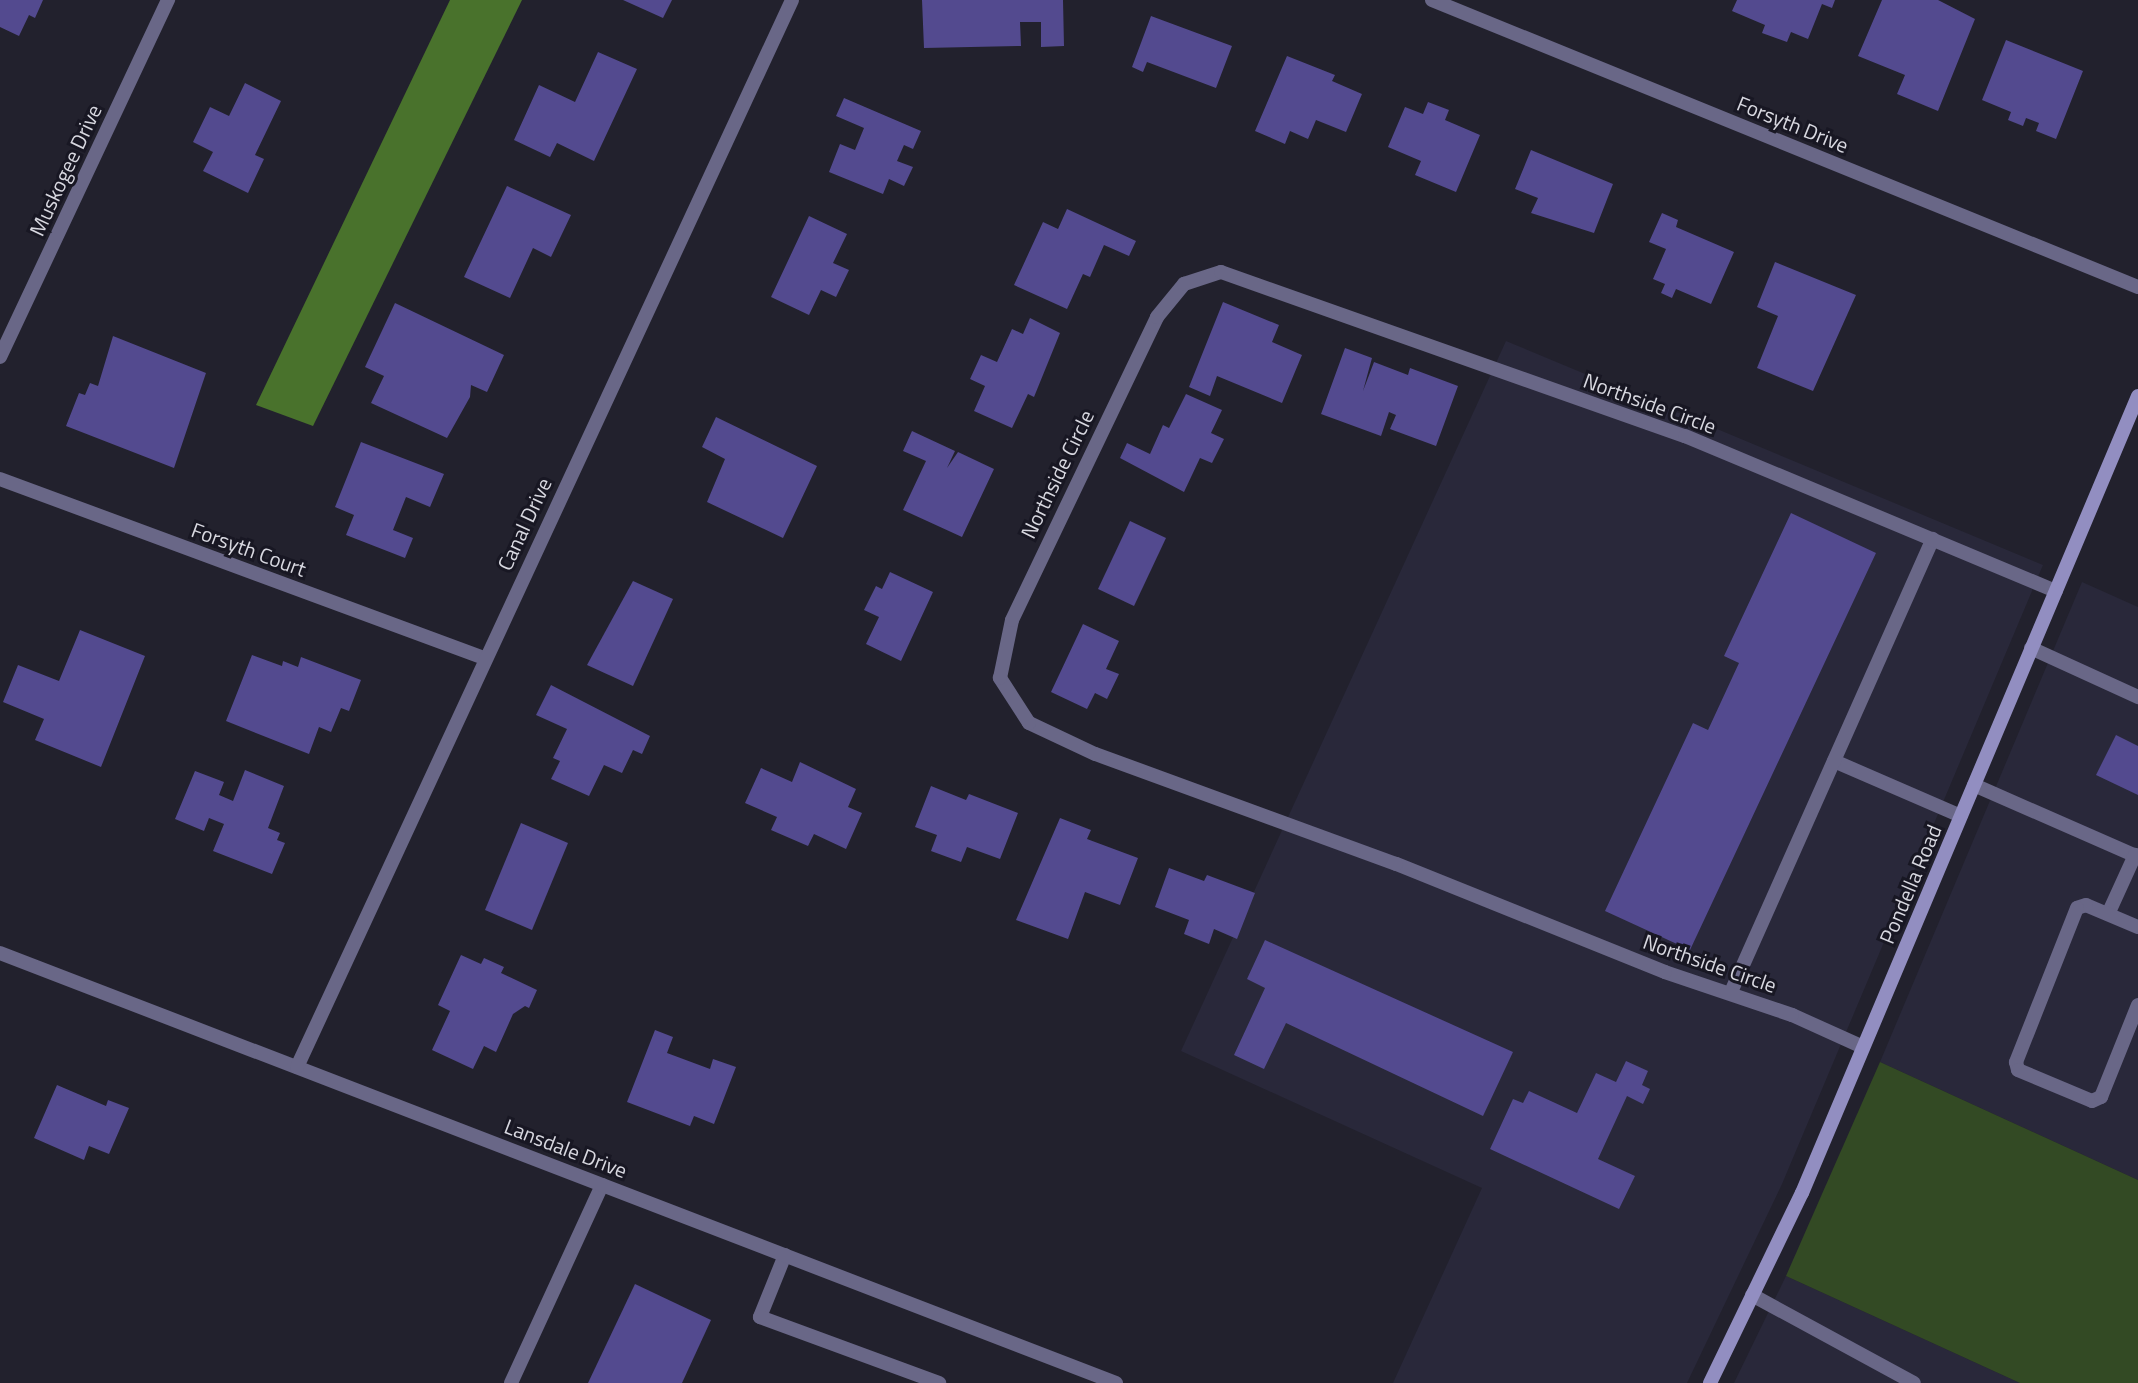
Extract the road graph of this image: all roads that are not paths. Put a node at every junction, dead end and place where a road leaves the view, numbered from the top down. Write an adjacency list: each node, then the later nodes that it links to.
1 (167, 0): 5 (street, Muskogee Drive)
2 (792, 0): 11 (street, Canal Drive)
3 (1432, 0): 4 (street, Forsyth Drive)
4 (2138, 287)
5 (0, 357)
6 (2138, 396): 9 (main road, Pondella Road)
7 (0, 479): 11 (street, Forsyth Court)
8 (1933, 539): 9 (street, Northside Circle); 13 (street); 20 (street, Northside Circle)
9 (2056, 591): 10 (main road, Pondella Road)
10 (2031, 648): 12 (street); 14 (main road, Pondella Road)
11 (484, 658): 23 (street, Canal Drive)
12 (2138, 697)
13 (1834, 761): 15 (street); 20 (street)
14 (1974, 785): 15 (main road, Pondella Road); 16 (street)
15 (1961, 816): 22 (main road, Pondella Road)
16 (2136, 856): 17 (street)
17 (2109, 912): 18 (street); 21 (street)
18 (2138, 927)
19 (0, 953): 23 (street, Lansdale Drive)
20 (1731, 992): 22 (street, Northside Circle)
21 (2138, 1005)
22 (1863, 1047): 26 (main road, Pondella Road)
23 (297, 1067): 24 (street, Lansdale Drive)
24 (602, 1185): 25 (street, Lansdale Drive); 27 (street)
25 (785, 1255): 28 (street); 29 (street, Lansdale Drive)
26 (1752, 1295): 30 (main road, Pondella Road); 31 (street)
27 (511, 1383)
28 (939, 1383)
29 (1116, 1383)
30 (1710, 1383)
31 (1914, 1383)

